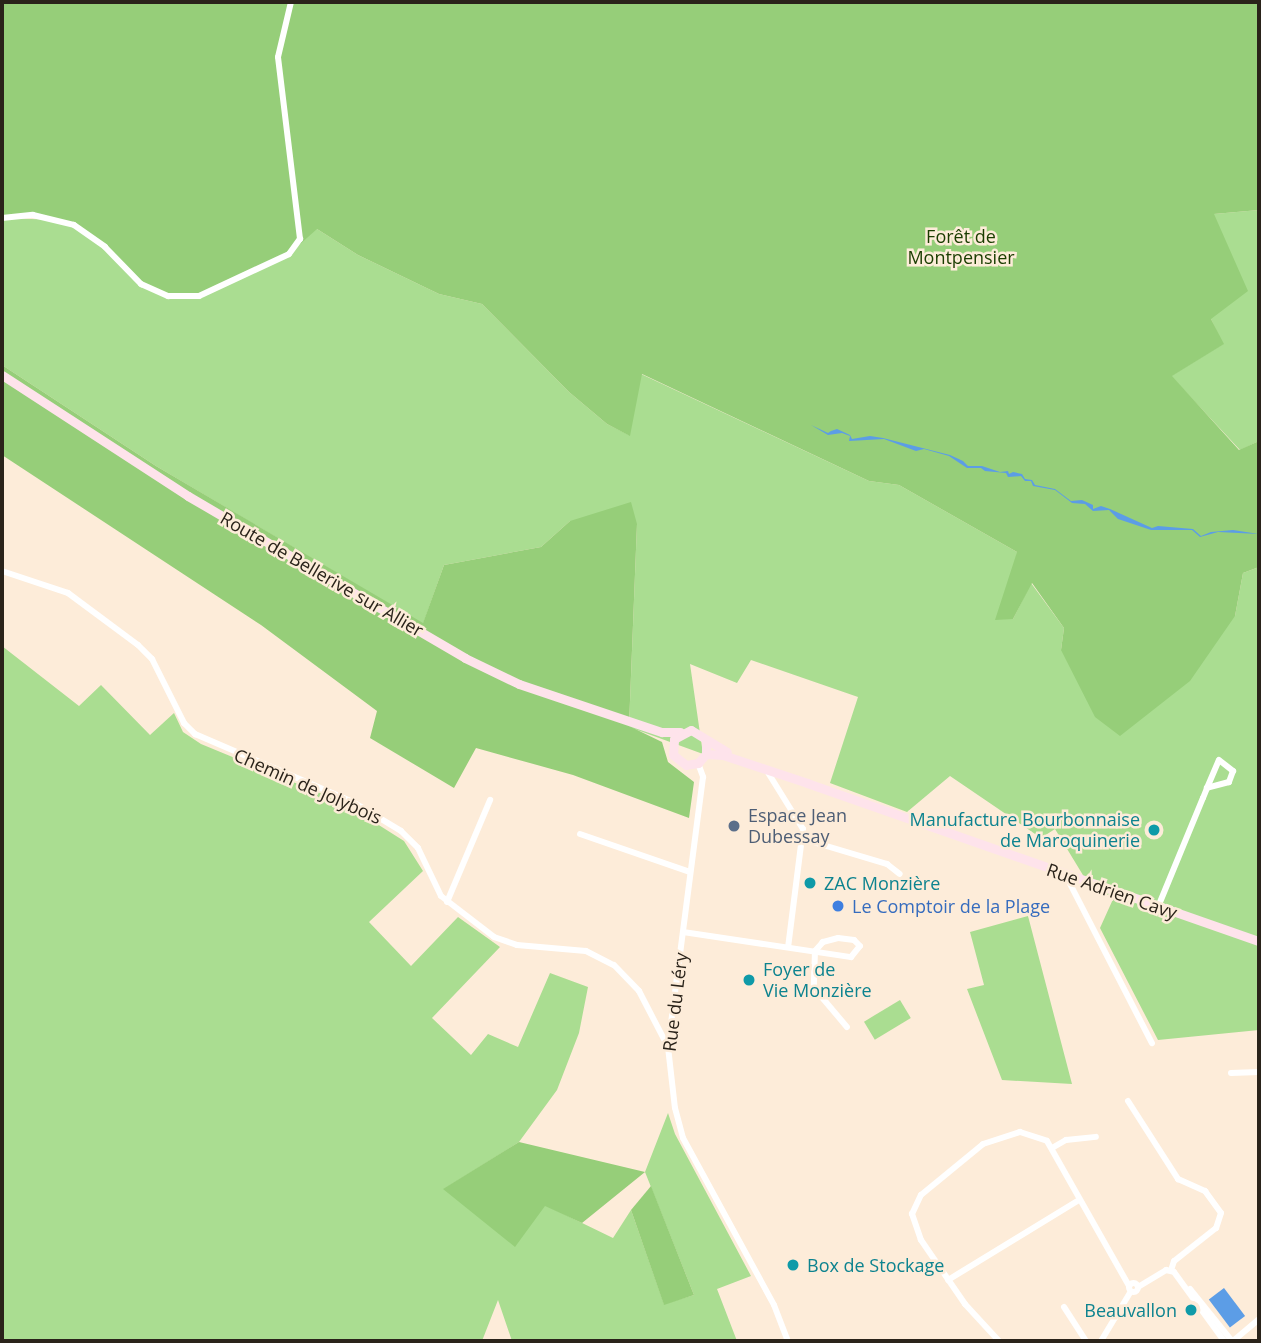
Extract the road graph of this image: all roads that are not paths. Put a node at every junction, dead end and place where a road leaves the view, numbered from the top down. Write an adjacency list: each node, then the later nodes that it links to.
1 (291, 2): 2 (street)
2 (2, 218)
3 (2, 375): 5 (main road, Route de Bellerive sur Allier)
4 (2, 571): 22 (street, Chemin de Jolybois)
5 (662, 732): 6 (main road, Route de Bellerive sur Allier); 8 (main road, Route de Bellerive sur Allier)
6 (680, 732): 7 (main road); 8 (main road)
7 (706, 742): 9 (main road); 13 (main road, Rue Adrien Cavy)
8 (672, 743): 10 (main road)
9 (706, 754): 10 (main road); 11 (main road, Rue Adrien Cavy)
10 (698, 763): 19 (street, Rue du Léry)
11 (766, 771): 12 (main road, Rue Adrien Cavy); 14 (street)
12 (784, 778): 13 (main road, Rue Adrien Cavy); 14 (street)
13 (807, 783): 21 (main road, Rue Adrien Cavy)
14 (778, 789): 18 (street)
15 (1207, 789): 15 (street); 23 (street)
16 (490, 800): 22 (street)
17 (580, 834): 19 (street)
18 (803, 839): 20 (street); 26 (street)
19 (690, 872): 24 (street, Rue du Léry)
20 (900, 874)
21 (1066, 876): 23 (main road, Rue Adrien Cavy); 29 (street)
22 (447, 902): 30 (street, Chemin de Jolybois)
23 (1158, 907): 25 (main road, Rue Adrien Cavy)
24 (683, 932): 26 (street); 30 (street, Rue du Léry)
25 (1259, 941)
26 (789, 947): 27 (street)
27 (814, 951): 27 (street); 28 (street)
28 (846, 1027)
29 (1152, 1043)
30 (668, 1047): 43 (street, Rue du Léry)
31 (1259, 1072): 32 (street)
32 (1231, 1073)
33 (1128, 1101): 37 (street)
34 (1096, 1137): 35 (street)
35 (1052, 1148): 36 (street); 38 (street)
36 (1079, 1200): 38 (street); 40 (street)
37 (1171, 1270): 39 (street); 40 (street)
38 (948, 1280): 44 (street)
39 (1183, 1283): 47 (street); 48 (street)
40 (1130, 1289): 46 (street)
41 (1064, 1307): 45 (street)
42 (1259, 1319): 48 (street)
43 (788, 1341)
44 (999, 1341)
45 (1086, 1341)
46 (1101, 1341)
47 (1224, 1341)
48 (1233, 1341)

